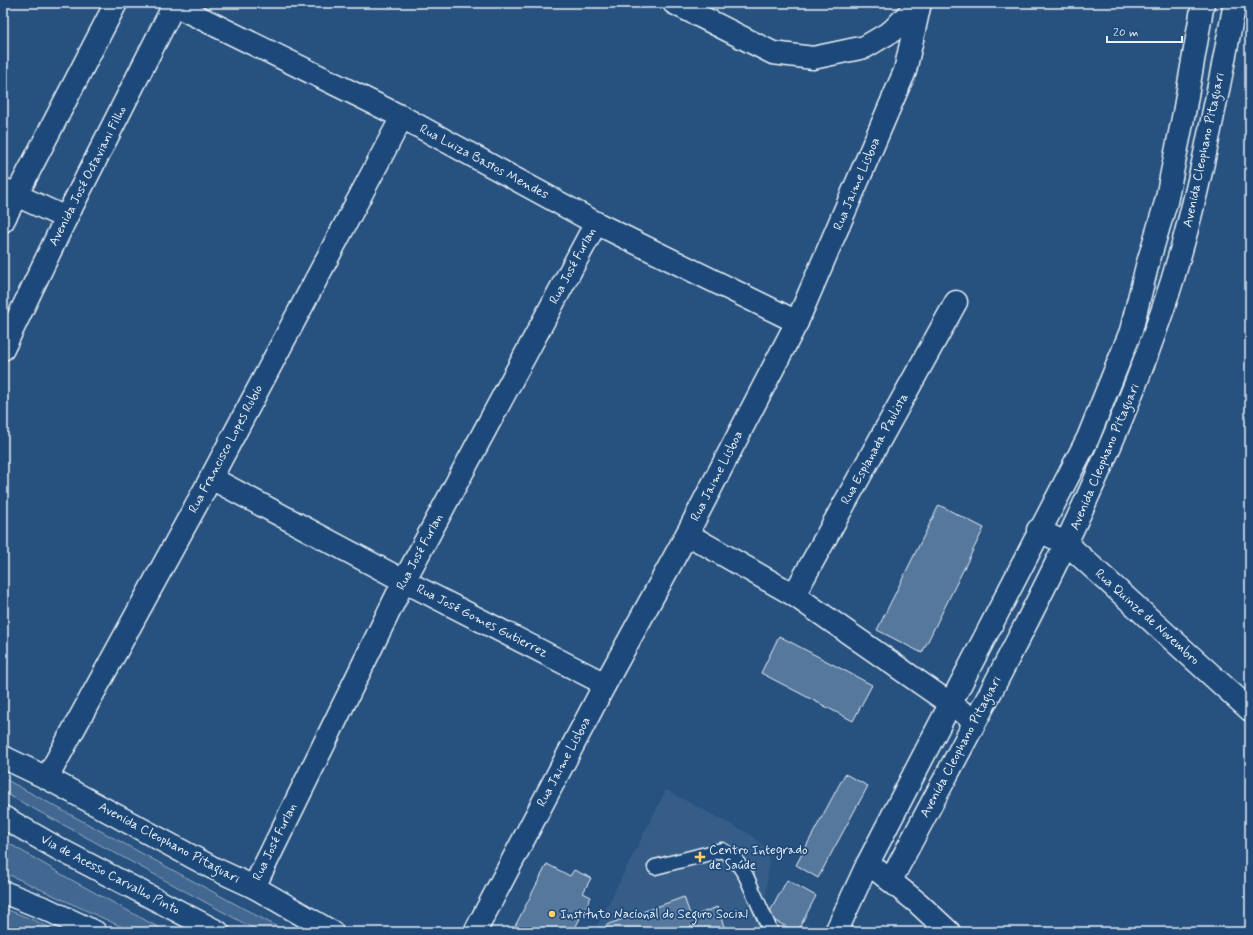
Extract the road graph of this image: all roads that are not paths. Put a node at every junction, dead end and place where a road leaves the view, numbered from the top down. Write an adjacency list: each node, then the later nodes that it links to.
1 (116, 3): 8 (street)
2 (674, 3): 3 (street)
3 (919, 3): 13 (street, Rua Jaime Lisboa)
4 (1203, 3): 16 (street)
5 (1235, 3): 18 (street, Avenida Cleophano Pitaguari)
6 (173, 4): 7 (street, Rua Luiza Bastos Mendes); 9 (street, Avenida José Octaviani Filho)
7 (402, 117): 11 (street, Rua Luiza Bastos Mendes); 15 (street, Rua Francisco Lopes Rubio)
8 (9, 192): 9 (street); 10 (street)
9 (66, 218): 14 (street, Avenida José Octaviani Filho)
10 (3, 221)
11 (596, 223): 13 (street, Rua Luiza Bastos Mendes); 19 (street, Rua José Furlan)
12 (956, 302): 20 (street, Rua Esplanada Paulista)
13 (797, 322): 17 (street, Rua Jaime Lisboa)
14 (3, 349)
15 (211, 478): 19 (street, Rua José Gomes Gutierrez); 26 (street, Rua Francisco Lopes Rubio)
16 (1038, 530): 18 (street, Rua Quinze de Novembro); 22 (street)
17 (687, 534): 20 (street); 21 (street, Rua Jaime Lisboa)
18 (1067, 544): 23 (street, Rua Quinze de Novembro); 24 (street, Avenida Cleophano Pitaguari)
19 (404, 581): 21 (street, Rua José Gomes Gutierrez); 31 (street, Rua José Furlan)
20 (794, 595): 22 (street)
21 (605, 684): 36 (street, Rua Jaime Lisboa)
22 (949, 704): 24 (street); 28 (street)
23 (1250, 710)
24 (975, 721): 30 (street, Avenida Cleophano Pitaguari)
25 (3, 757): 26 (street, Avenida Cleophano Pitaguari)
26 (47, 778): 31 (street, Avenida Cleophano Pitaguari)
27 (3, 817): 34 (street, Via de Acesso Carvalho Pinto)
28 (868, 863): 30 (street); 38 (street)
29 (655, 867): 37 (lane)
30 (891, 880): 39 (street)
31 (254, 887): 35 (street, Avenida Cleophano Pitaguari)
32 (3, 892): 33 (street)
33 (95, 932)
34 (218, 932)
35 (332, 932)
36 (475, 932)
37 (771, 932)
38 (836, 932)
39 (949, 932)

